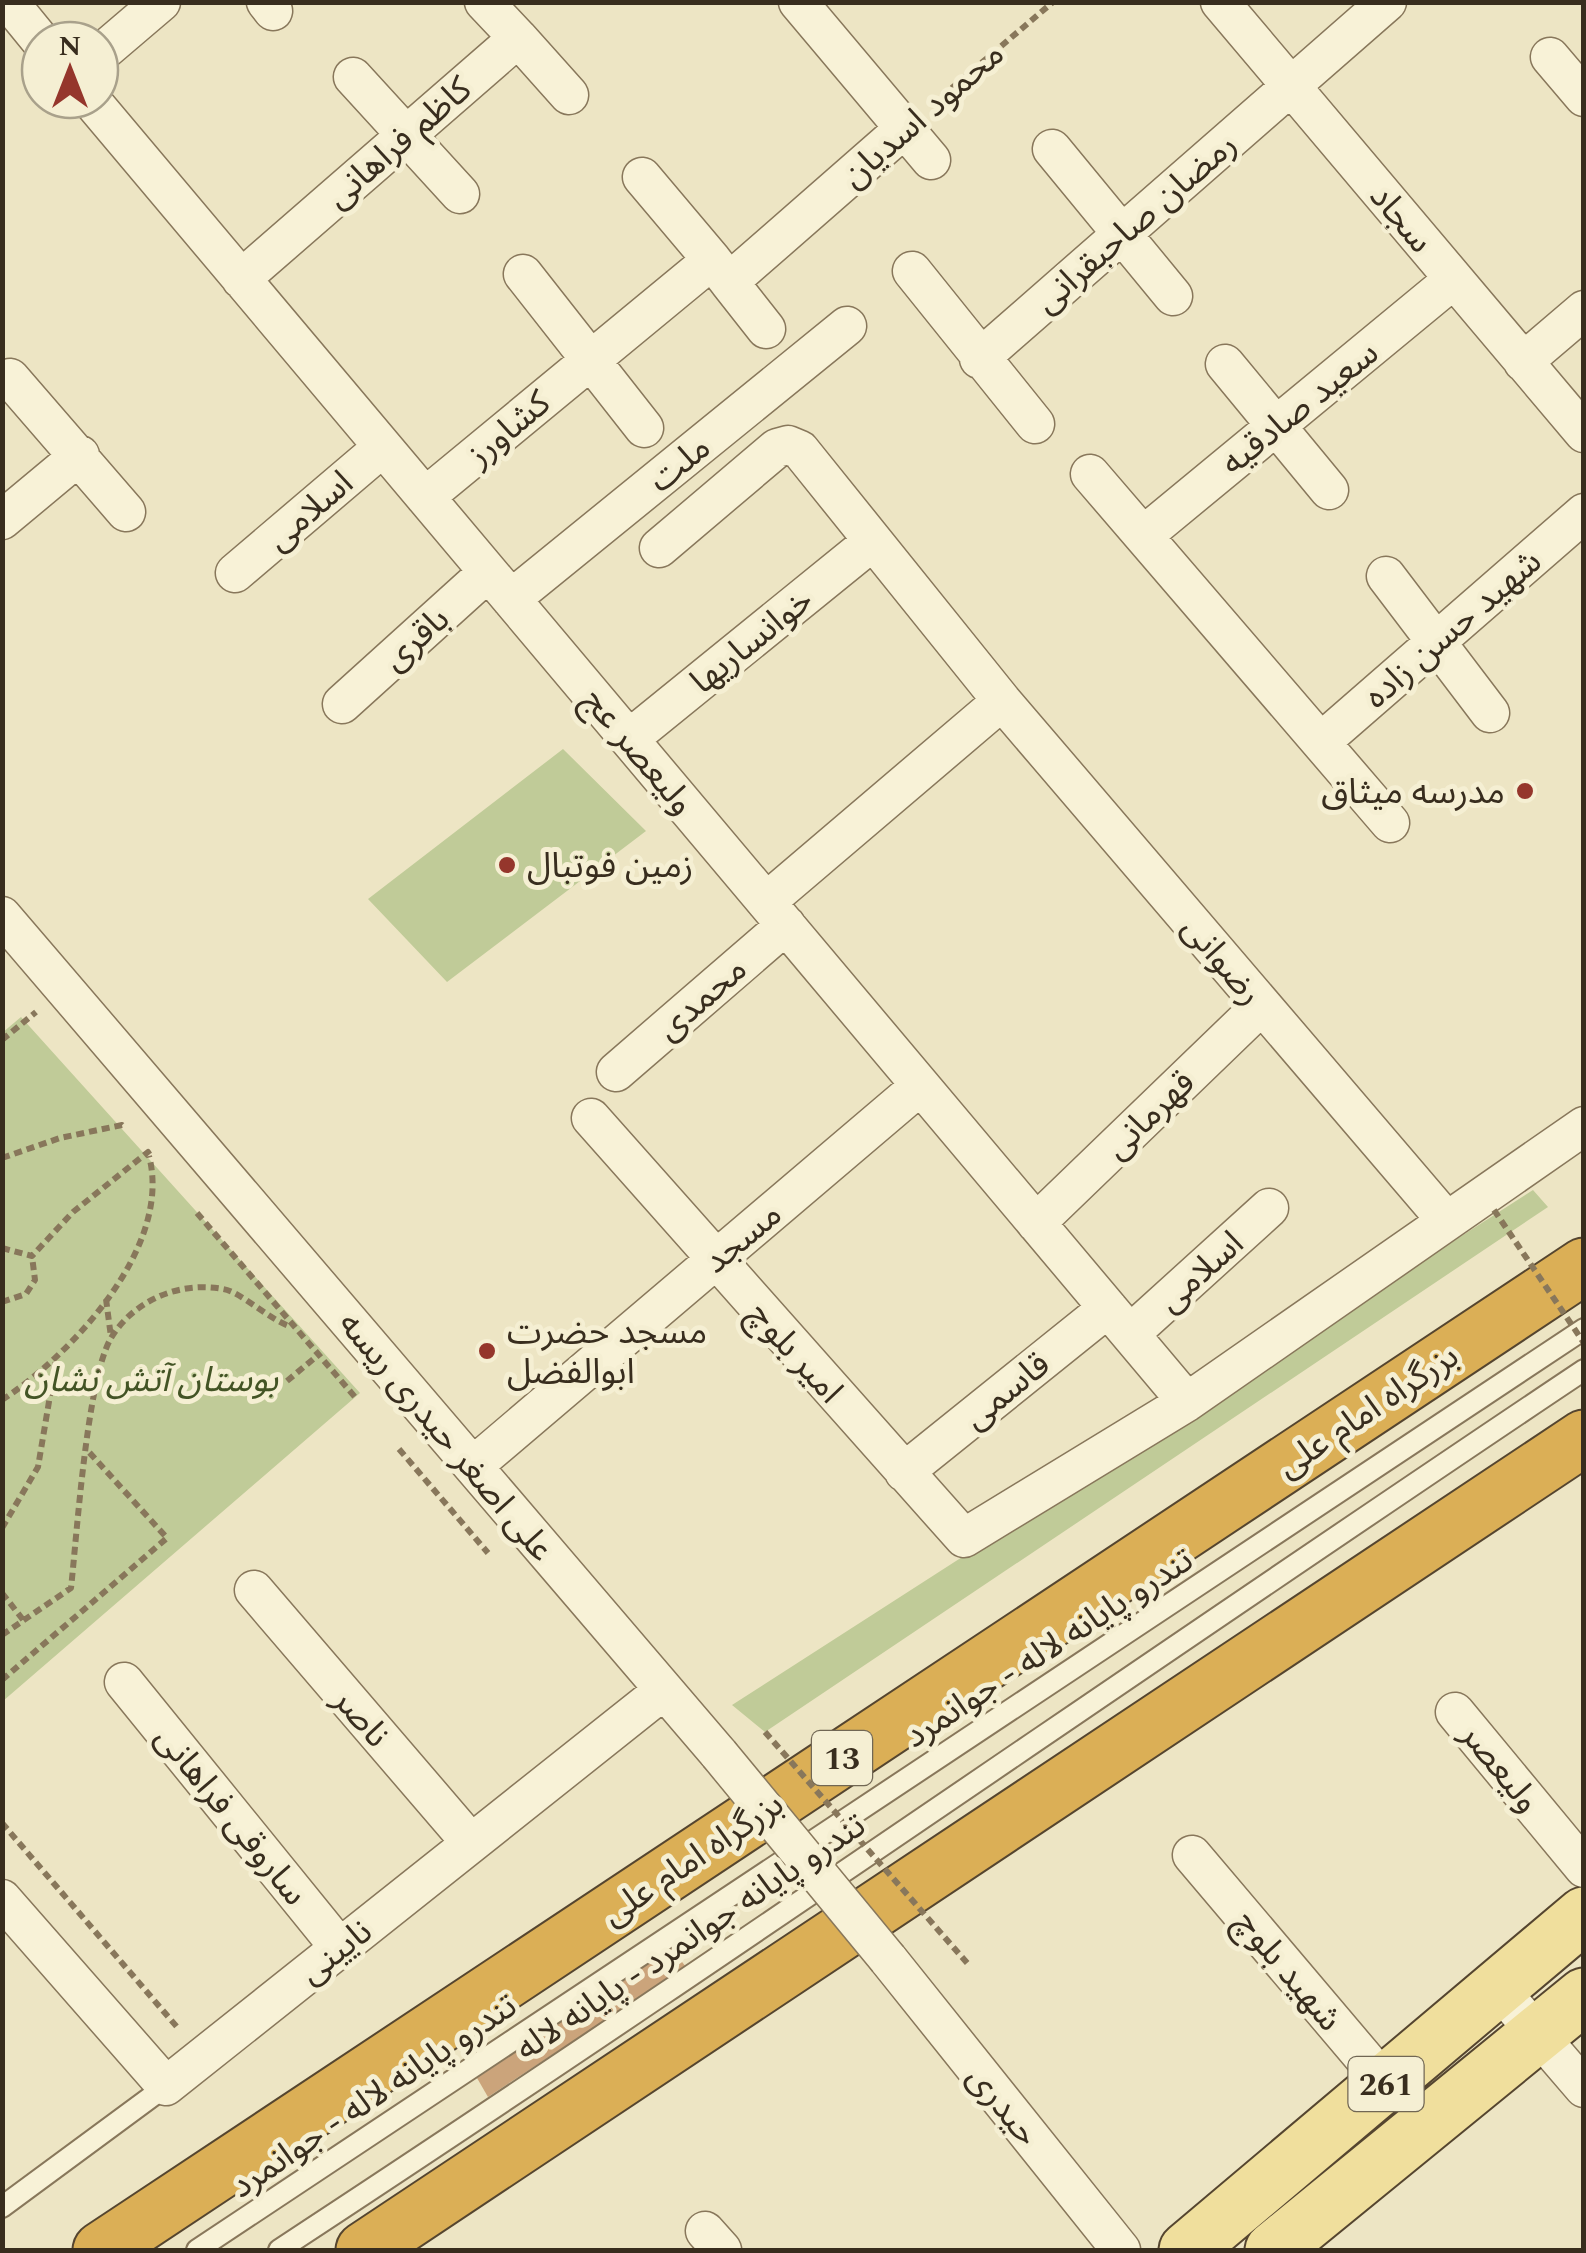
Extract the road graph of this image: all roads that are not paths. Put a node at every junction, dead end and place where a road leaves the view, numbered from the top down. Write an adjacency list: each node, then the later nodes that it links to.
1 (161, 2): 6 (street)
2 (484, 2): 7 (street)
3 (798, 2): 14 (street)
4 (1220, 2): 10 (street, سجاد)
5 (1388, 2): 10 (street, رمضان صاحبقرانی)
6 (120, 37)
7 (518, 38): 11 (street); 15 (street, کاظم فراهانی)
8 (1550, 57): 12 (street)
9 (353, 77): 15 (street)
10 (1290, 85): 21 (street, رمضان صاحبقرانی); 26 (street, سجاد)
11 (569, 95)
12 (1584, 97)
13 (108, 120): 25 (street, ولیعصر عج)
14 (905, 128): 17 (street); 20 (street, محمود اسدیان)
15 (406, 135): 19 (street); 25 (street, کاظم فراهانی)
16 (1052, 148): 21 (street)
17 (932, 160)
18 (642, 177): 22 (street)
19 (460, 194)
20 (792, 227): 22 (street, کشاورز)
21 (1121, 234): 27 (street); 32 (street, رمضان صاحبقرانی)
22 (720, 271): 30 (street); 31 (street, کشاورز)
23 (912, 271): 32 (street)
24 (523, 274): 31 (street)
25 (241, 279): 40 (street, ولیعصر عج)
26 (1454, 280): 33 (street, سجاد); 37 (street, سعید صادقیه)
27 (1173, 296)
28 (1584, 310): 33 (street)
29 (847, 326): 53 (street, ملت)
30 (766, 329)
31 (591, 360): 38 (street); 44 (street, کشاورز)
32 (979, 360): 36 (street)
33 (1523, 362): 39 (street, سجاد)
34 (1226, 364): 37 (street)
35 (10, 378): 41 (street)
36 (1034, 424)
37 (1277, 426): 43 (street); 48 (street, سعید صادقیه)
38 (644, 428)
39 (1584, 433)
40 (382, 447): 44 (street, ولیعصر عج); 51 (street, اسلامی)
41 (80, 455): 45 (street); 47 (street)
42 (1090, 474): 48 (street)
43 (1329, 490)
44 (425, 497): 53 (street, ولیعصر عج)
45 (126, 512)
46 (1584, 514): 54 (street, شهید حسن زاده)
47 (2, 520)
48 (1144, 535): 59 (street)
49 (873, 541): 50 (street, رضوانی); 55 (street, رضوانی); 58 (street, خوانساریها)
50 (659, 548)
51 (235, 573)
52 (1386, 576): 54 (street)
53 (500, 586): 56 (street, باقری); 58 (street, ولیعصر عج)
54 (1436, 642): 57 (street); 59 (street, شهید حسن زاده)
55 (1002, 701): 61 (street); 63 (street, رضوانی)
56 (342, 704)
57 (1490, 714)
58 (629, 739): 61 (street, ولیعصر عج)
59 (1321, 742): 60 (street)
60 (1390, 823)
61 (776, 913): 64 (street, محمدی); 65 (street, ولیعصر عج)
62 (2, 916): 78 (street, علی اصغر حیدری ریسه)
63 (1261, 1006): 69 (street, رضوانی); 70 (street, قهرمانی)
64 (616, 1072)
65 (920, 1086): 70 (street, ولیعصر عج); 71 (street, مسجد)
66 (591, 1118): 71 (street, امیر بلوچ)
67 (1584, 1126): 69 (street)
68 (1269, 1208): 73 (street, اسلامی)
69 (1445, 1219): 76 (street)
70 (1036, 1223): 73 (street, ولیعصر عج)
71 (713, 1261): 78 (street, مسجد); 79 (street, امیر بلوچ)
72 (1584, 1266): 98 (highway, بزرگراه امام علی / 13)
73 (1119, 1321): 76 (street, ولیعصر عج); 79 (street, قاسمی)
74 (1584, 1328): 99 (lane, تندرو پایانه لاله - جوانمرد)
75 (1584, 1370): 100 (lane, تندرو پایانه جوانمرد - پایانه لاله)
76 (1187, 1402): 79 (street, امیر بلوچ)
77 (1584, 1438): 101 (highway)
78 (473, 1466): 82 (street, علی اصغر حیدری ریسه)
79 (904, 1472)
80 (254, 1590): 84 (street, ناصر)
81 (124, 1682): 89 (street, ساروقی فراهانی)
82 (664, 1690): 84 (street, نایینی); 90 (street, علی اصغر حیدری ریسه, bridge)
83 (1456, 1712): 86 (street, ولیعصر)
84 (471, 1843): 89 (street, نایینی)
85 (1192, 1856): 94 (street, شهید بلوچ)
86 (1584, 1868)
87 (5, 1908): 95 (street)
88 (1584, 1915): 91 (main road, 261)
89 (339, 1947): 95 (street, نایینی)
90 (888, 1959): 102 (street, حیدری)
91 (1498, 1988): 93 (street); 94 (main road, 261)
92 (1584, 1996): 93 (main road, 261)
93 (1537, 2035): 96 (street); 104 (main road, 261)
94 (1386, 2084): 103 (main road, 261)
95 (166, 2086): 97 (lane, نایینی)
96 (1584, 2088)
97 (2, 2208)
98 (101, 2250)
99 (197, 2250)
100 (279, 2250)
101 (364, 2250)
102 (1122, 2250)
103 (1187, 2250)
104 (1273, 2250)

